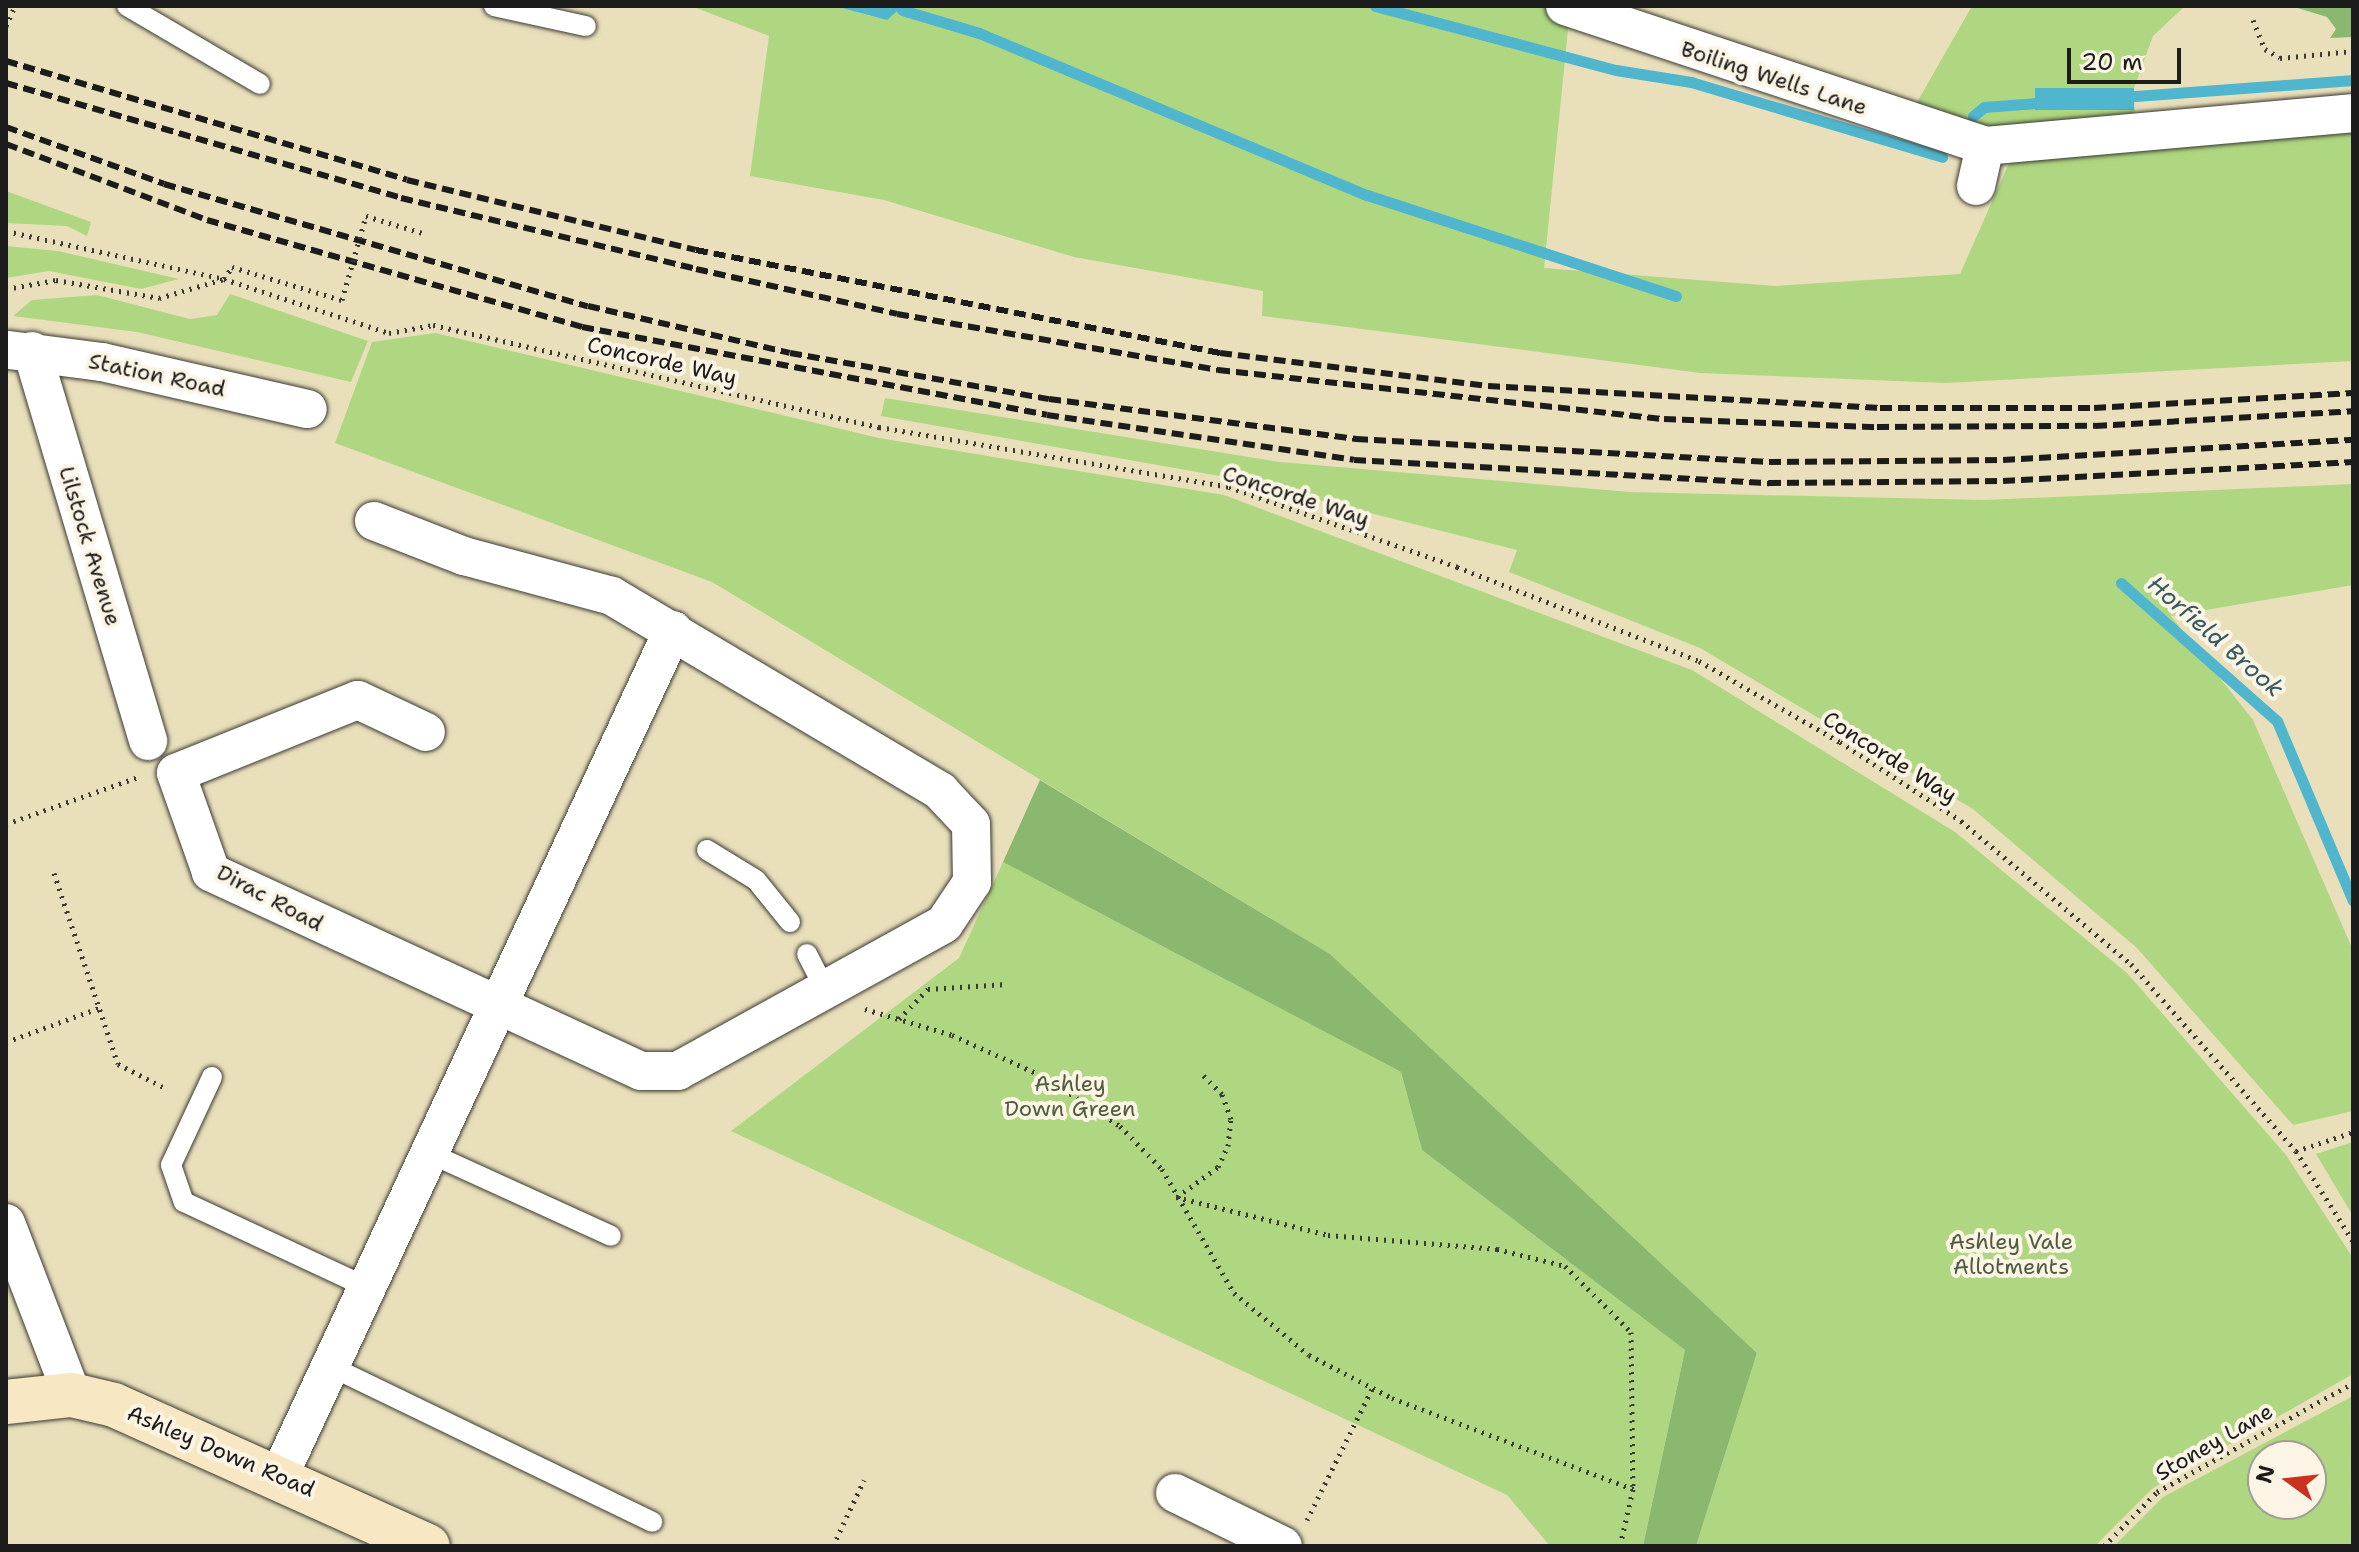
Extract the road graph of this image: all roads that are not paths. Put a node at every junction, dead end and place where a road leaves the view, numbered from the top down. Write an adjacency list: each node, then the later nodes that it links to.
1 (127, 6): 5 (lane)
2 (494, 6): 4 (lane)
3 (1565, 6): 7 (street, Boiling Wells Lane)
4 (586, 26)
5 (260, 84)
6 (2353, 113): 7 (street, Boiling Wells Lane)
7 (1985, 146): 8 (street)
8 (1976, 186)
9 (19, 350): 10 (street, Station Road); 14 (street, Lilstock Avenue)
10 (308, 409)
11 (374, 521): 12 (street, Dirac Road)
12 (673, 630): 18 (street, Dirac Road); 19 (street)
13 (426, 732): 19 (street, Dirac Road)
14 (147, 756)
15 (707, 850): 16 (lane)
16 (790, 922)
17 (807, 954): 18 (lane)
18 (826, 991): 19 (street, Dirac Road)
19 (492, 1008): 21 (street)
20 (212, 1077): 24 (lane)
21 (427, 1152): 23 (lane); 24 (street)
22 (6, 1223): 26 (street)
23 (611, 1236)
24 (366, 1287): 25 (street)
25 (330, 1366): 28 (street); 30 (lane)
26 (72, 1395): 27 (main road, Ashley Down Road); 28 (main road, Ashley Down Road)
27 (6, 1402)
28 (280, 1474): 32 (main road, Ashley Down Road)
29 (1175, 1493): 31 (street)
30 (652, 1522)
31 (1292, 1539)
32 (428, 1546)

